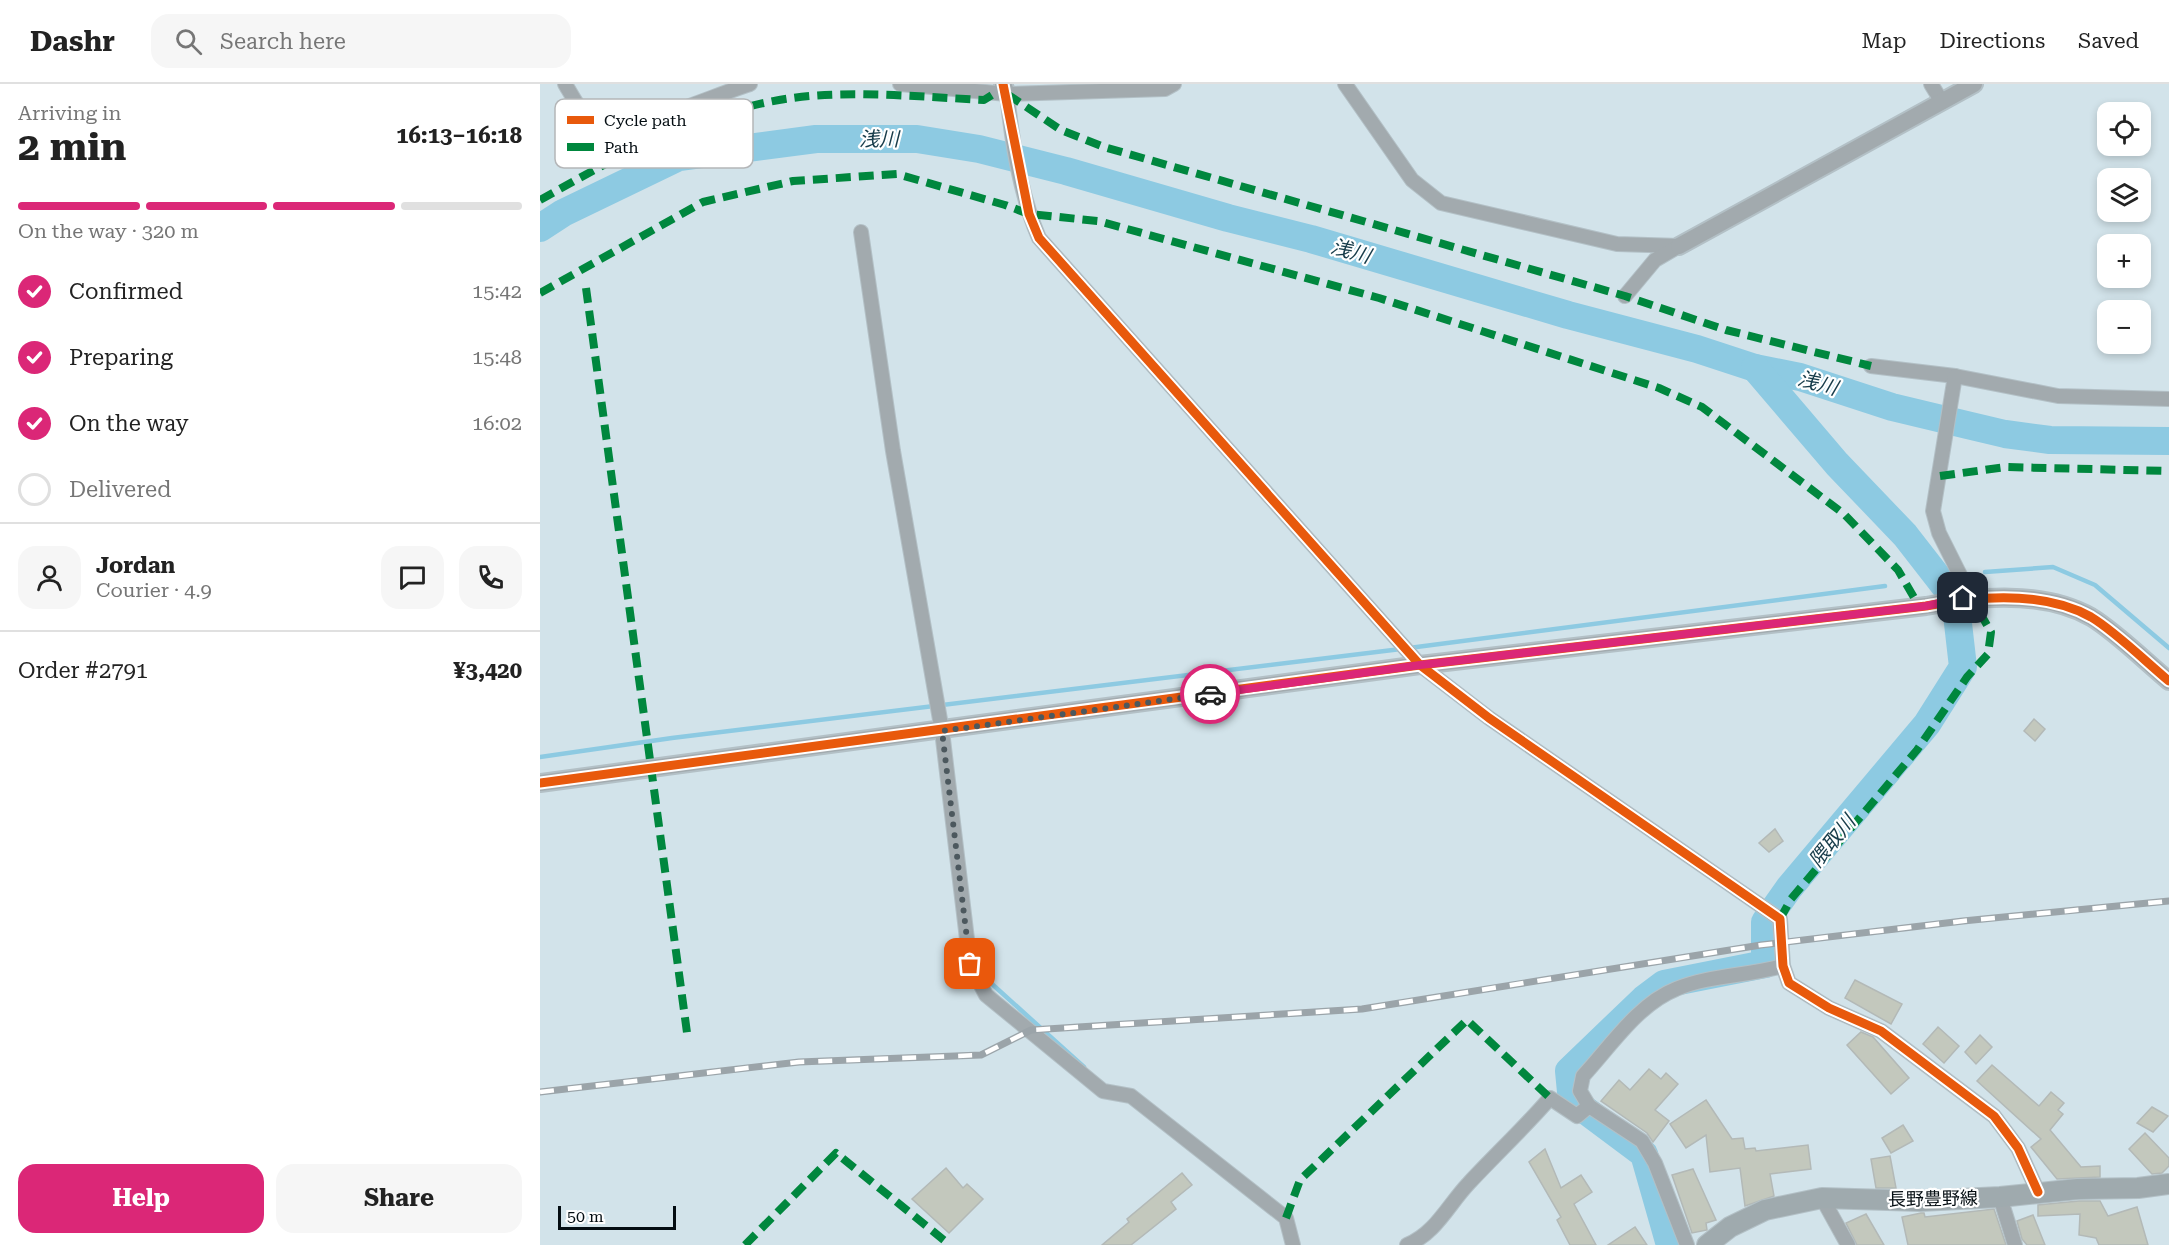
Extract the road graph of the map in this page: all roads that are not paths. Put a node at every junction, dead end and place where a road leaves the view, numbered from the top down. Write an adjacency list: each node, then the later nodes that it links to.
1 (564, 84): 9 (street)
2 (750, 84): 10 (street)
3 (900, 84): 8 (street)
4 (1174, 84): 8 (street)
5 (1345, 84): 13 (street)
6 (1931, 84): 11 (street)
7 (1974, 84): 11 (street)
8 (1005, 89): 19 (street)
9 (574, 99)
10 (708, 99)
11 (1942, 102): 13 (street)
12 (861, 232): 21 (street)
13 (1679, 246): 14 (street)
14 (1625, 296)
15 (1871, 366): 16 (street)
16 (1954, 380): 17 (street); 18 (street)
17 (2169, 399)
18 (1967, 599): 19 (street); 20 (street)
19 (1420, 665): 21 (street); 23 (street)
20 (2169, 681)
21 (942, 731): 22 (street); 30 (street)
22 (540, 783)
23 (1783, 966): 24 (street); 26 (street)
24 (1586, 1109): 31 (street); 32 (street)
25 (2169, 1184): 26 (main road, 長野豊野線)
26 (2038, 1192): 27 (main road, 長野豊野線)
27 (2000, 1197): 28 (main road, 長野豊野線); 34 (street)
28 (1822, 1198): 29 (main road, 長野豊野線); 33 (street)
29 (1712, 1243)
30 (1293, 1245)
31 (1407, 1245)
32 (1687, 1245)
33 (1848, 1245)
34 (2015, 1245)

